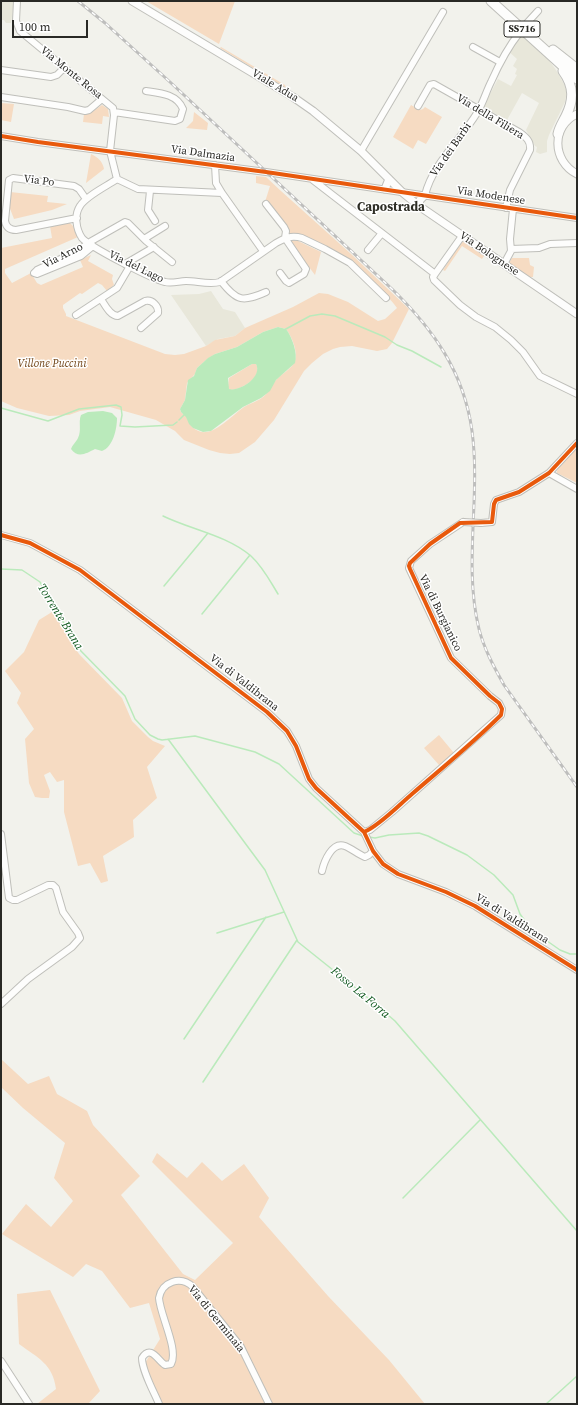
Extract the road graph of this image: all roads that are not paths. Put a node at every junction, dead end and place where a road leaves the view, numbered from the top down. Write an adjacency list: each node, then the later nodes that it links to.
1 (17, 1): 12 (street, Via Monte Rosa)
2 (132, 1): 27 (main road, Viale Adua)
3 (491, 1): 10 (highway, SS716)
4 (500, 1): 10 (highway, SS716)
5 (538, 11): 7 (street)
6 (443, 12): 27 (street)
7 (528, 23)
8 (520, 32): 11 (street, Via dei Barbi)
9 (473, 47): 11 (street)
10 (552, 54): 13 (highway); 15 (highway, SS716); 16 (highway, SS716); 24 (highway)
11 (500, 62): 21 (street, Via dei Barbi)
12 (64, 68): 14 (street); 19 (street, Via Monte Rosa)
13 (577, 69)
14 (1, 70)
15 (577, 75)
16 (577, 79)
17 (146, 91): 22 (street)
18 (1, 97): 19 (street)
19 (102, 99): 22 (street, Via Monte Rosa)
20 (418, 106): 21 (street, Via della Filiera)
21 (479, 109): 37 (street, Via dei Barbi); 41 (street, Via della Filiera)
22 (114, 112): 26 (street)
23 (577, 114): 24 (main road)
24 (558, 134): 29 (main road)
25 (1, 136): 26 (street, Via Dalmazia)
26 (110, 151): 28 (street, Via Dalmazia); 30 (street)
27 (361, 151): 32 (main road, Viale Adua)
28 (215, 165): 31 (street, Via Dalmazia); 36 (street)
29 (577, 174)
30 (117, 179): 34 (street); 38 (street)
31 (311, 179): 33 (street, Via Dalmazia); 47 (street)
32 (390, 179): 33 (main road); 35 (main road, Viale Adua)
33 (385, 189): 35 (street, Via Dalmazia)
34 (150, 191): 36 (street); 45 (street)
35 (402, 192): 37 (street, Via Modenese); 40 (main road, Via Bolognese)
36 (222, 193): 56 (street)
37 (424, 195): 40 (main road); 41 (street, Via Modenese)
38 (86, 199): 43 (street); 43 (street, Via Po)
39 (266, 204): 49 (street)
40 (419, 206): 48 (main road, Via Bolognese)
41 (506, 208): 42 (street, Via Modenese)
42 (513, 209): 44 (street, Via Modenese); 54 (street)
43 (77, 218): 52 (street)
44 (577, 218)
45 (155, 221)
46 (165, 226): 50 (street)
47 (382, 233): 55 (street); 61 (street)
48 (462, 236): 58 (main road, Via Bolognese); 61 (street)
49 (285, 238): 56 (street); 60 (street); 64 (street)
50 (144, 239): 52 (street); 53 (street)
51 (577, 243): 54 (street)
52 (90, 244): 52 (street, Via Arno); 59 (street, Via del Lago)
53 (154, 247): 57 (street); 59 (street)
54 (511, 249): 58 (street)
55 (368, 250)
56 (263, 251): 62 (street)
57 (172, 262)
58 (504, 264): 66 (main road, Via Bolognese)
59 (127, 265): 62 (street, Via del Lago); 65 (street)
60 (280, 273)
61 (435, 274): 69 (street)
62 (222, 281): 63 (street)
63 (266, 292)
64 (386, 298)
65 (101, 299): 67 (street); 68 (street)
66 (577, 314)
67 (76, 315)
68 (141, 328)
69 (576, 394)
70 (577, 443): 71 (street, Via di Burgianico)
71 (549, 473): 72 (street); 74 (street, Via di Burgianico, bridge)
72 (577, 489)
73 (1, 535): 74 (street, Via di Valdibrana)
74 (365, 833): 76 (street, Via di Valdibrana)
75 (1, 834): 79 (street)
76 (372, 851): 77 (street); 78 (street, Via di Valdibrana)
77 (322, 871)
78 (577, 970)
79 (1, 1004)
80 (1, 1361): 81 (street)
81 (29, 1404)
82 (159, 1404): 83 (street, Via di Germinaia)
83 (269, 1404)

